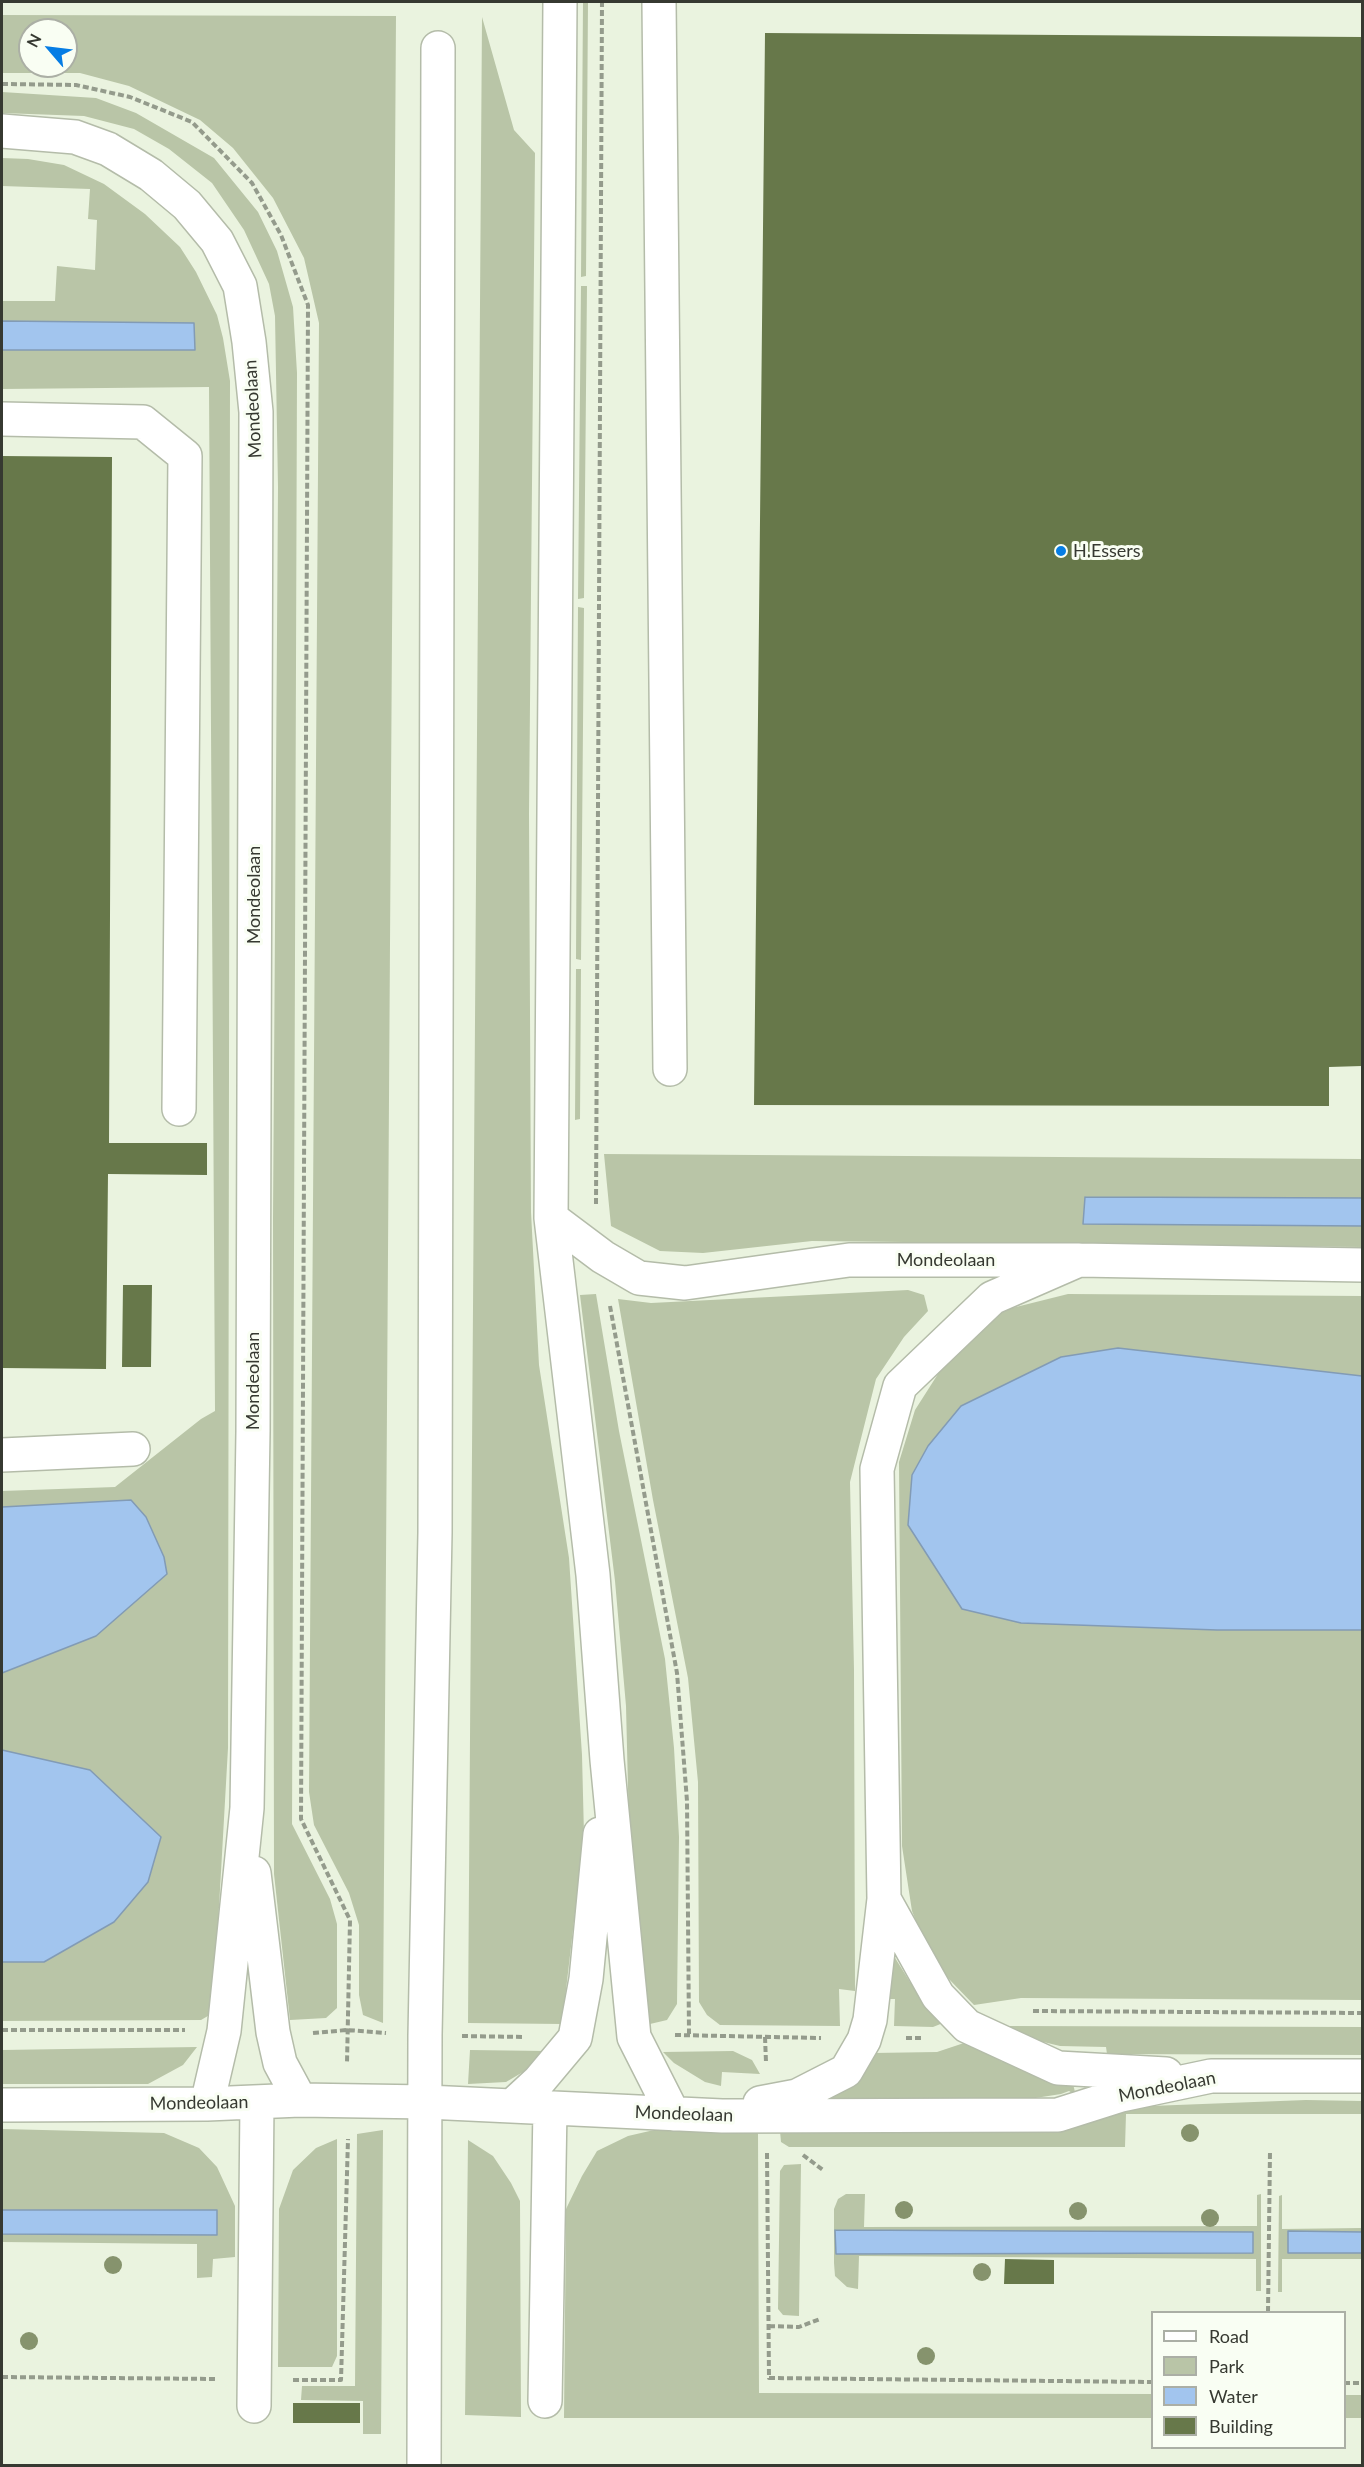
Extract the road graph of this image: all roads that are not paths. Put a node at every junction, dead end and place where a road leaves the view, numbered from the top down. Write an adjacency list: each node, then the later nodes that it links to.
1 (560, 2): 8 (street)
2 (659, 2): 6 (street)
3 (438, 48): 20 (street)
4 (2, 131): 14 (street, Mondeolaan)
5 (2, 419): 7 (street)
6 (670, 1069)
7 (179, 1109)
8 (550, 1218): 9 (street, Mondeolaan); 13 (street)
9 (1079, 1260): 10 (street, Mondeolaan); 15 (street)
10 (1362, 1265)
11 (133, 1449): 12 (street)
12 (2, 1455)
13 (607, 1760): 23 (street); 25 (street)
14 (247, 1808): 18 (street); 21 (street)
15 (884, 1899): 16 (street); 26 (street)
16 (1211, 2076): 17 (street, Mondeolaan); 26 (street, Mondeolaan)
17 (1362, 2076)
18 (300, 2100): 19 (street, Mondeolaan); 20 (street, Mondeolaan)
19 (256, 2102): 21 (street, Mondeolaan); 28 (street)
20 (427, 2102): 23 (street, Mondeolaan); 29 (street)
21 (207, 2104): 22 (street, Mondeolaan)
22 (2, 2105)
23 (512, 2106): 24 (street, Mondeolaan)
24 (550, 2108): 25 (street, Mondeolaan); 27 (street)
25 (673, 2114): 26 (street, Mondeolaan)
26 (722, 2116)
27 (545, 2401)
28 (255, 2406)
29 (424, 2466)

